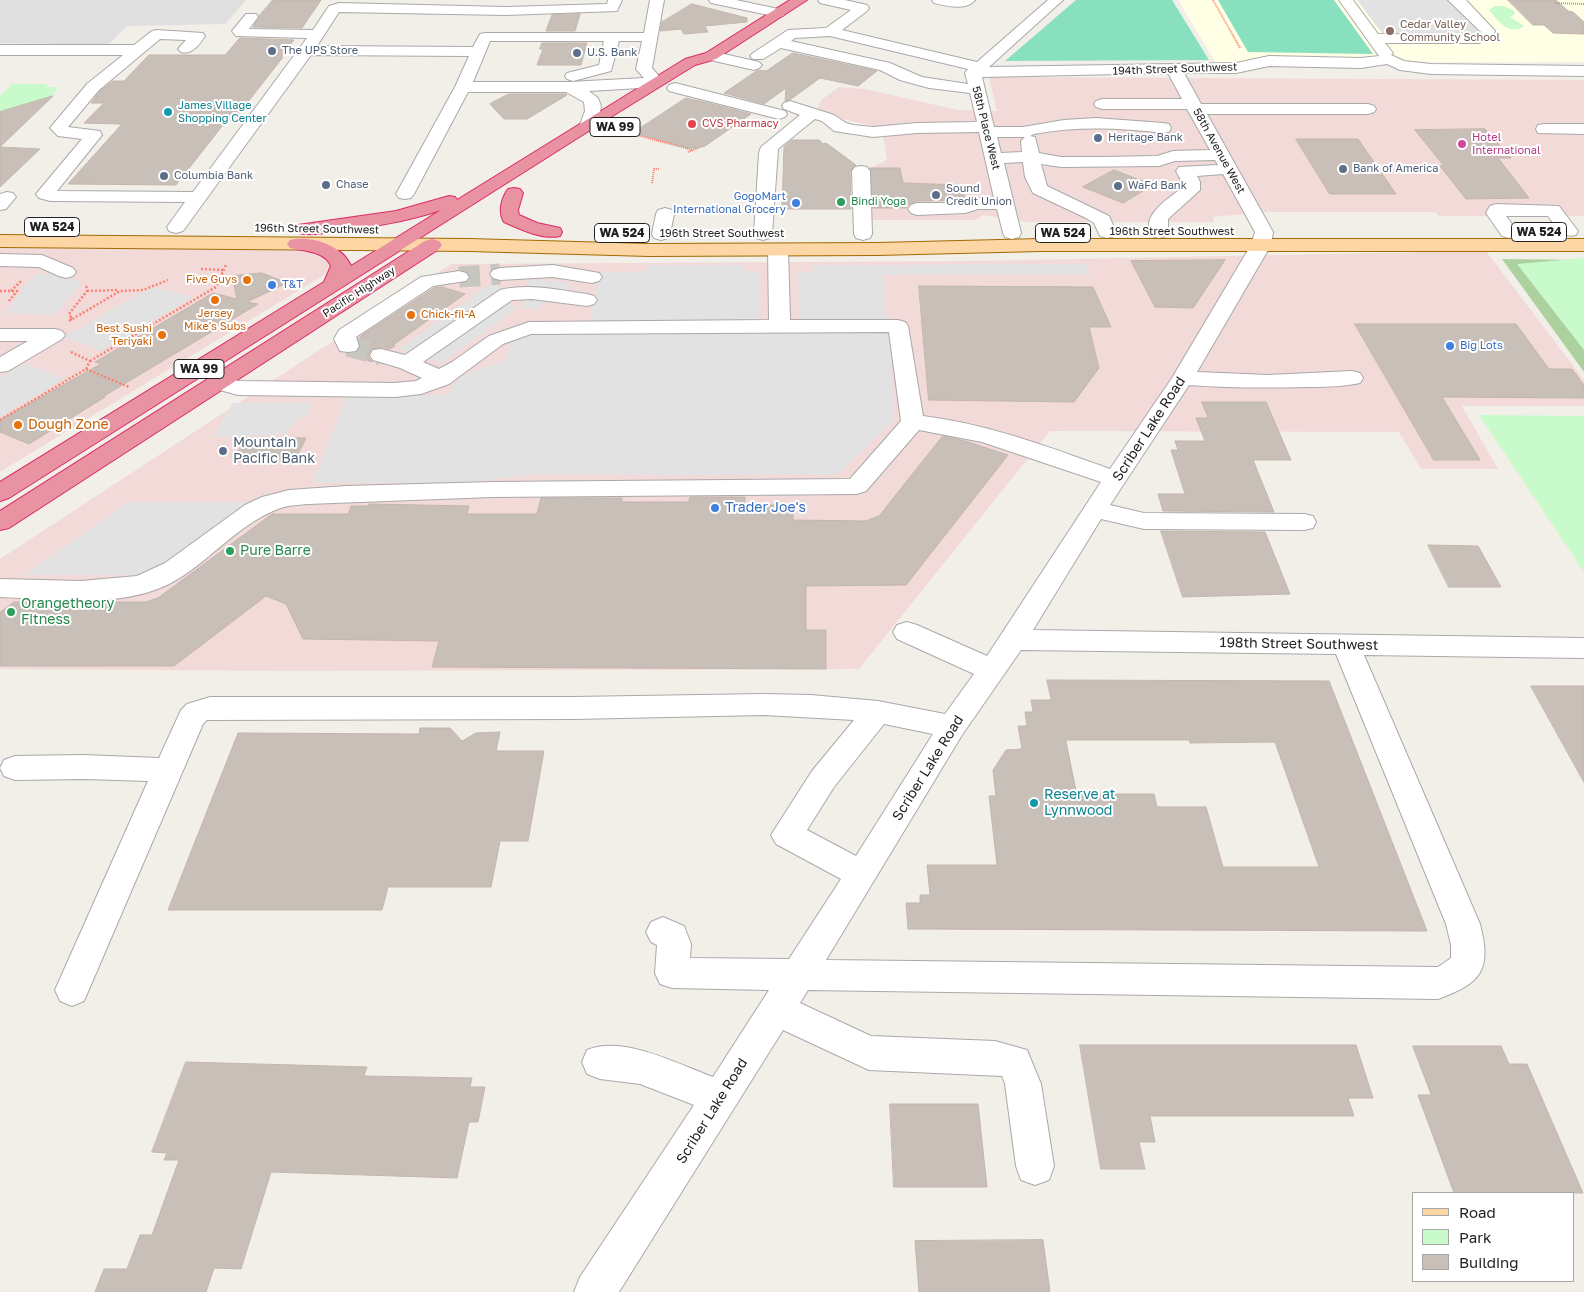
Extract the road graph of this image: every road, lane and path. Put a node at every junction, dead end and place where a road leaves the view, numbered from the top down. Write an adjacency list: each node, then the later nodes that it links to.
1 (615, 0): 20 (street)
2 (656, 0): 24 (street)
3 (716, 0): 12 (street)
4 (800, 0): 15 (highway, Pacific Highway / WA 99)
5 (825, 0): 19 (street)
6 (939, 0): 7 (street)
7 (968, 0)
8 (1056, 0): 36 (street, 58th Place West)
9 (1213, 0): 33 (path)
10 (1346, 0): 25 (street)
11 (1455, 0): 25 (street)
12 (748, 3): 15 (street)
13 (1555, 3): 14 (path)
14 (1584, 4)
15 (778, 13): 17 (highway, Pacific Highway / WA 99)
16 (251, 17): 18 (street)
17 (758, 26): 21 (street); 26 (highway, Pacific Highway / WA 99)
18 (238, 31): 20 (street); 22 (street)
19 (830, 32): 21 (street, 194th Street Southwest); 36 (street, 194th Street Southwest)
20 (318, 34): 30 (street)
21 (794, 34): 32 (street)
22 (198, 36): 27 (street); 29 (street)
23 (612, 37): 24 (street); 31 (street); 39 (street)
24 (650, 37): 40 (street)
25 (1375, 38): 35 (street)
26 (734, 42): 32 (street); 34 (highway, Pacific Highway / WA 99)
27 (186, 49)
28 (0, 50): 29 (street)
29 (138, 50): 73 (street)
30 (307, 50): 31 (street); 73 (street)
31 (478, 52): 41 (street)
32 (765, 53): 34 (street); 44 (street)
33 (1243, 54)
34 (711, 56): 40 (highway, Pacific Highway / WA 99); 43 (highway, Pacific Highway / WA 99)
35 (1388, 59): 37 (street, 194th Street Southwest); 38 (street, 194th Street Southwest)
36 (976, 70): 37 (street, 194th Street Southwest); 44 (street, 58th Place West)
37 (1174, 70): 47 (street, 58th Avenue West)
38 (1584, 71)
39 (523, 72)
40 (656, 82): 42 (street); 58 (highway, Pacific Highway / WA 99)
41 (463, 87): 42 (street); 71 (street)
42 (569, 87): 58 (street)
43 (675, 88): 49 (highway, Pacific Highway / WA 99); 50 (street)
44 (977, 89): 53 (street, 58th Place West)
45 (1102, 104): 46 (street)
46 (1152, 105): 47 (street); 54 (street)
47 (1194, 106): 48 (street); 55 (street, 58th Avenue West)
48 (1368, 109)
49 (636, 114)
50 (812, 114): 53 (street); 86 (street)
51 (1544, 129): 52 (street)
52 (1584, 129)
53 (987, 130): 56 (street); 63 (street, 58th Place West)
54 (1164, 130): 55 (street); 56 (street); 62 (street)
55 (1202, 130): 65 (street, 58th Avenue West)
56 (1027, 132): 64 (street)
57 (629, 133): 60 (path)
58 (591, 136): 68 (highway, Pacific Highway / WA 99)
59 (698, 148): 60 (path)
60 (693, 150): 61 (path)
61 (688, 152)
62 (1173, 156): 64 (street); 65 (street)
63 (994, 158): 64 (street); 72 (street, 58th Place West)
64 (1033, 158): 70 (street)
65 (1225, 163): 82 (street); 91 (street, 58th Avenue West)
66 (659, 169): 69 (path)
67 (860, 171): 88 (street)
68 (497, 183): 89 (highway); 90 (highway, Pacific Highway / WA 99)
69 (652, 183)
70 (1039, 189): 72 (street); 81 (street)
71 (405, 194)
72 (1003, 196): 74 (street); 84 (street, 58th Place West)
73 (198, 197): 77 (street)
74 (918, 209)
75 (665, 214): 85 (street)
76 (0, 226): 77 (main road, 196th Street Southwest / WA 524)
77 (176, 227): 89 (main road, 196th Street Southwest / WA 524); 93 (main road)
78 (455, 230): 80 (main road, 196th Street Southwest / WA 524); 80 (highway, Pacific Highway / WA 99); 90 (highway, Pacific Highway / WA 99)
79 (1577, 231): 83 (main road, 196th Street Southwest / WA 524); 83 (street)
80 (553, 232): 85 (main road, 196th Street Southwest / WA 524)
81 (1107, 232): 82 (main road, 196th Street Southwest / WA 524); 84 (main road, 196th Street Southwest / WA 524)
82 (1159, 232): 91 (main road, 196th Street Southwest / WA 524)
83 (1509, 232): 91 (main road, 196th Street Southwest / WA 524)
84 (1012, 233): 88 (main road, 196th Street Southwest / WA 524); 96 (main road)
85 (662, 234): 86 (main road, 196th Street Southwest / WA 524)
86 (763, 234): 87 (main road, 196th Street Southwest / WA 524)
87 (817, 234): 88 (main road, 196th Street Southwest / WA 524); 97 (main road)
88 (863, 234)
89 (301, 236): 90 (main road, 196th Street Southwest / WA 524); 93 (main road, 196th Street Southwest); 95 (main road, 196th Street Southwest); 108 (highway)
90 (426, 238): 95 (main road, 196th Street Southwest); 97 (main road, 196th Street Southwest); 128 (highway, Pacific Highway / WA 99)
91 (1262, 238): 94 (main road, 196th Street Southwest); 96 (main road, 196th Street Southwest); 125 (street, Scriber Lake Road)
92 (0, 241): 93 (main road, 196th Street Southwest)
93 (103, 242)
94 (1584, 244)
95 (397, 245): 108 (highway, Pacific Highway / WA 99)
96 (978, 247): 97 (main road, 196th Street Southwest)
97 (778, 250): 116 (street)
98 (0, 260): 102 (street)
99 (226, 265): 101 (path)
100 (201, 269): 101 (path)
101 (223, 270): 121 (path)
102 (66, 272)
103 (500, 274): 105 (street)
104 (459, 277): 118 (street)
105 (592, 277)
106 (90, 279): 111 (path)
107 (168, 280): 109 (path)
108 (332, 286): 133 (highway, Pacific Highway / WA 99)
109 (120, 290): 111 (path); 114 (path)
110 (0, 291): 113 (path)
111 (87, 291): 114 (path)
112 (587, 300): 122 (street)
113 (9, 301)
114 (72, 319): 115 (path)
115 (65, 325)
116 (780, 327): 127 (street); 131 (street)
117 (0, 335): 123 (street)
118 (348, 346)
119 (67, 350): 121 (path)
120 (381, 355): 122 (street)
121 (90, 361): 124 (path)
122 (408, 363): 127 (street)
123 (0, 366)
124 (86, 369): 129 (path); 130 (path)
125 (1183, 378): 126 (street); 132 (street, Scriber Lake Road)
126 (1352, 378)
127 (441, 379): 128 (street)
128 (218, 382): 135 (highway, Pacific Highway / WA 99)
129 (133, 389)
130 (0, 420)
131 (913, 422): 132 (street); 137 (street)
132 (1116, 479): 134 (street, Scriber Lake Road)
133 (0, 493)
134 (1095, 510): 136 (street); 139 (street, Scriber Lake Road)
135 (0, 522)
136 (1304, 522)
137 (0, 588)
138 (907, 632): 142 (street)
139 (1013, 640): 140 (street, 198th Street Southwest); 142 (street, Scriber Lake Road)
140 (1346, 645): 141 (street, 198th Street Southwest); 149 (street)
141 (1584, 648)
142 (991, 670): 144 (street, Scriber Lake Road)
143 (878, 712): 144 (street); 146 (street); 147 (street)
144 (952, 727): 147 (street, Scriber Lake Road)
145 (15, 768): 146 (street)
146 (167, 770): 150 (street)
147 (862, 874): 149 (street, Scriber Lake Road)
148 (663, 932): 149 (street)
149 (798, 975): 151 (street, Scriber Lake Road)
150 (72, 990)
151 (776, 1009): 153 (street, Scriber Lake Road); 154 (street)
152 (600, 1062): 153 (street)
153 (721, 1098): 155 (street, Scriber Lake Road)
154 (1035, 1166)
155 (595, 1292)

